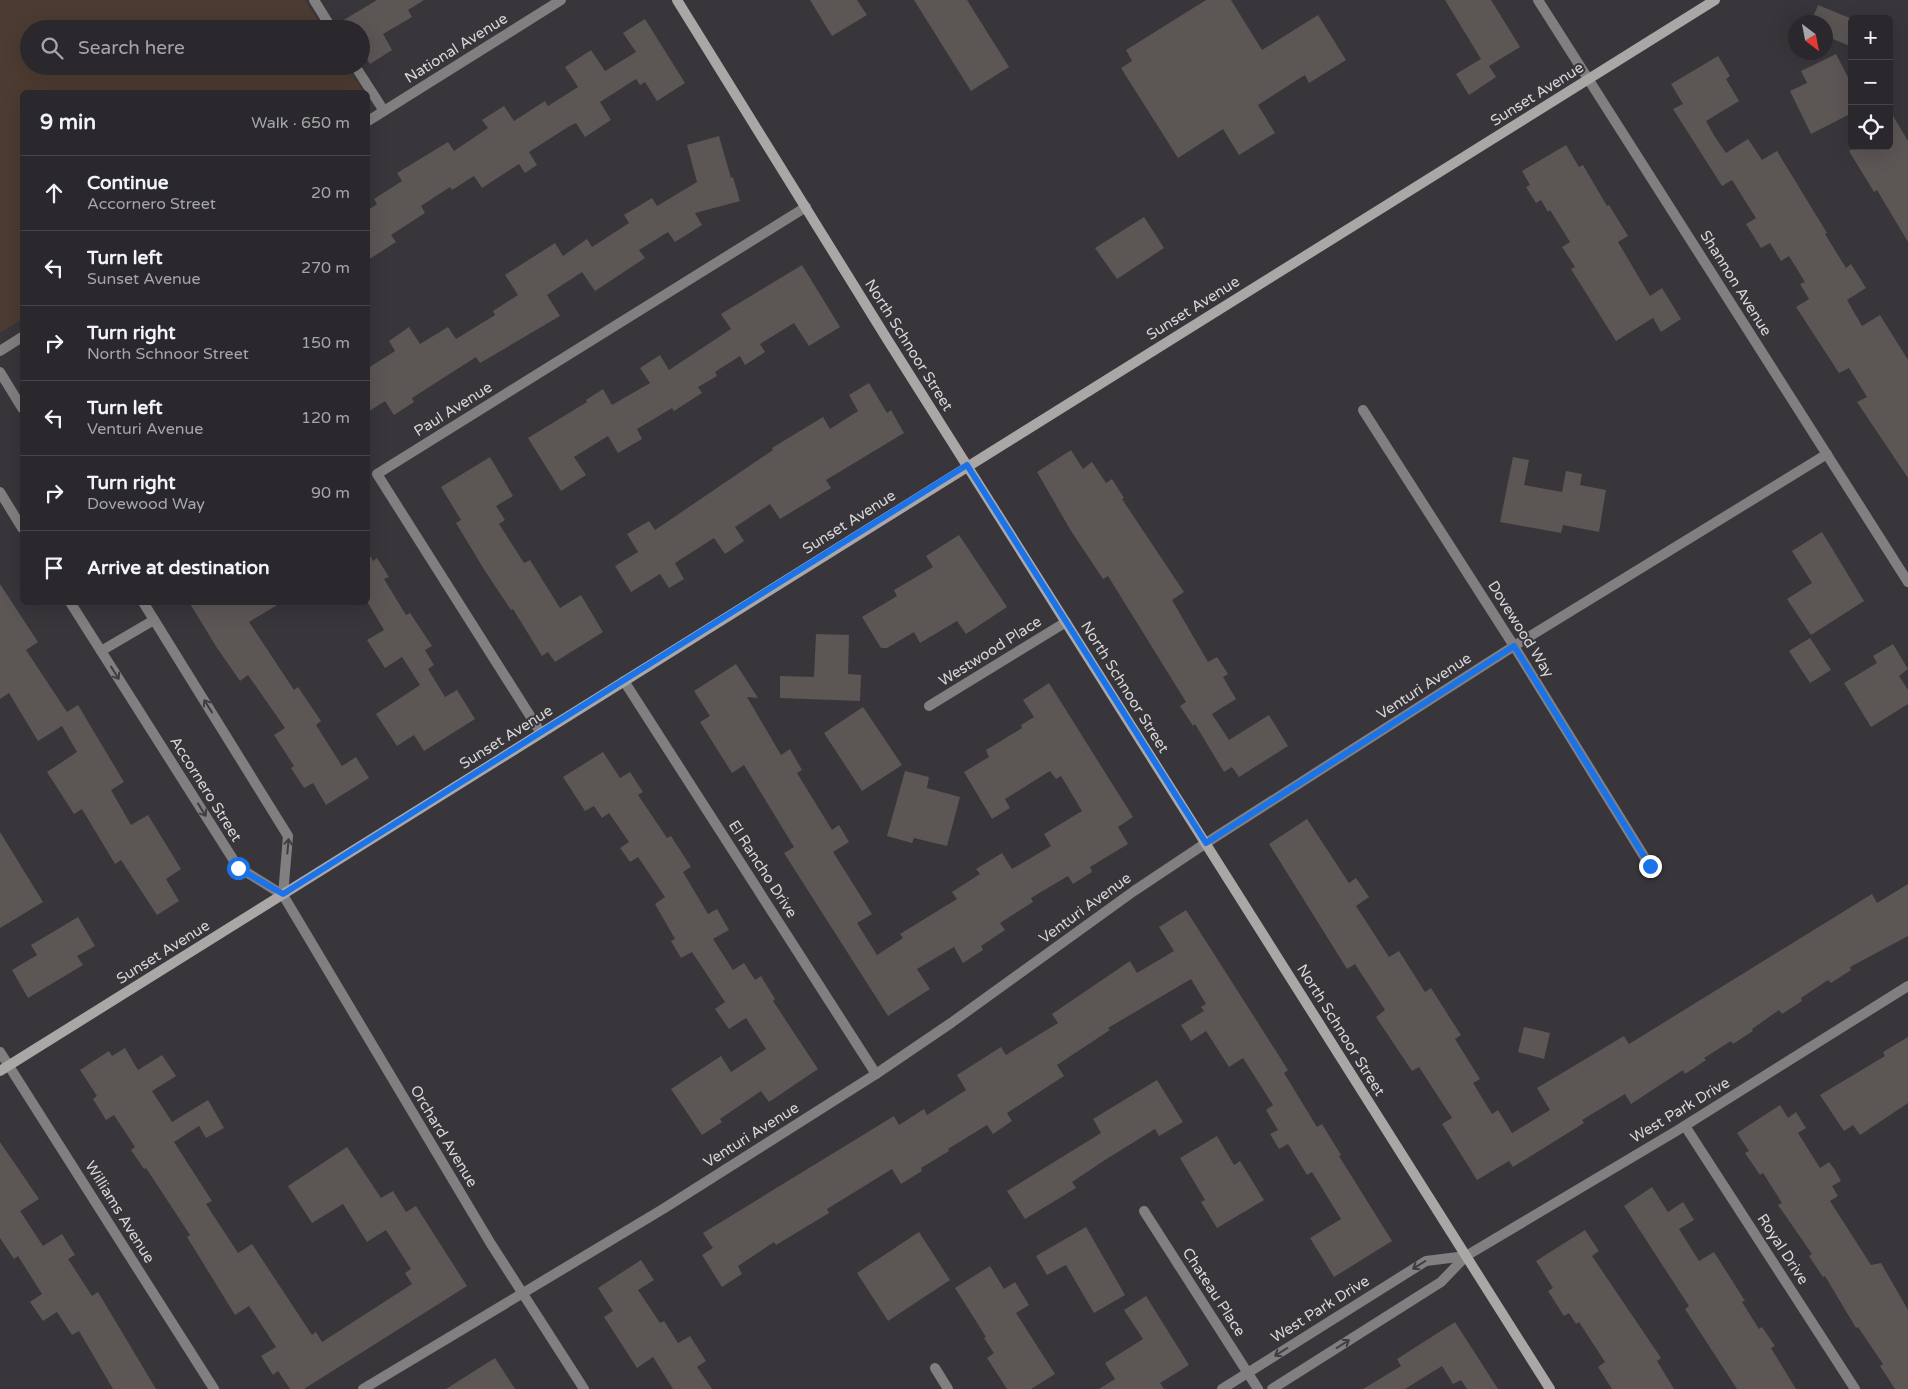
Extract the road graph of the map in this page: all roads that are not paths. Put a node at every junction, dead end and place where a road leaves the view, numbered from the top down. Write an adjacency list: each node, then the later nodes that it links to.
1 (314, 0): 6 (street)
2 (561, 0): 9 (street, National Avenue)
3 (678, 0): 11 (main road, North Schnoor Street)
4 (1538, 0): 8 (street, Shannon Avenue)
5 (1715, 0): 8 (main road, Sunset Avenue)
6 (326, 20)
7 (361, 75): 9 (street)
8 (1588, 79): 17 (street, Shannon Avenue); 18 (main road, Sunset Avenue)
9 (384, 111): 10 (street, National Avenue)
10 (370, 120)
11 (806, 207): 18 (main road, North Schnoor Street); 30 (street, Paul Avenue)
12 (20, 338): 13 (street)
13 (0, 351)
14 (0, 372): 15 (street)
15 (20, 405)
16 (1363, 410): 26 (street, Dovewood Way)
17 (1827, 454): 21 (street, Shannon Avenue); 26 (street, Venturi Avenue)
18 (967, 465): 25 (main road, North Schnoor Street); 28 (main road, Sunset Avenue)
19 (0, 492): 20 (street)
20 (20, 525)
21 (1908, 582)
22 (72, 605): 27 (street, Accornero Street)
23 (146, 605): 24 (street)
24 (154, 620): 27 (street); 33 (street, one-way to 24)
25 (1066, 622): 29 (street, Westwood Place); 31 (main road, North Schnoor Street)
26 (1514, 646): 31 (street, Venturi Avenue); 32 (street, Dovewood Way)
27 (101, 651): 33 (street, Accornero Street, one-way to 33)
28 (624, 681): 30 (main road, Sunset Avenue); 37 (street, El Rancho Drive)
29 (930, 706)
30 (541, 733): 33 (main road, Sunset Avenue)
31 (1206, 843): 37 (street, Venturi Avenue); 40 (main road, North Schnoor Street)
32 (1650, 866)
33 (283, 894): 36 (main road, Sunset Avenue); 41 (street, Orchard Avenue)
34 (1908, 986): 38 (street, West Park Drive)
35 (0, 1052): 36 (street, Williams Avenue)
36 (4, 1068): 44 (street, Williams Avenue)
37 (876, 1074): 41 (street, Venturi Avenue)
38 (1685, 1126): 40 (street, West Park Drive); 52 (street, Royal Drive)
39 (1144, 1211): 43 (street, Chateau Place)
40 (1466, 1256): 43 (street, West Park Drive, one-way to 43); 50 (street, West Park Drive, one-way to 40); 51 (main road, North Schnoor Street)
41 (521, 1293): 45 (street, Venturi Avenue); 46 (street, Orchard Avenue)
42 (935, 1368): 47 (street)
43 (1248, 1373): 48 (street, West Park Drive); 49 (street, Chateau Place)
44 (214, 1389)
45 (363, 1389)
46 (584, 1389)
47 (948, 1389)
48 (1222, 1389)
49 (1258, 1389)
50 (1272, 1389)
51 (1550, 1389)
52 (1855, 1389)

